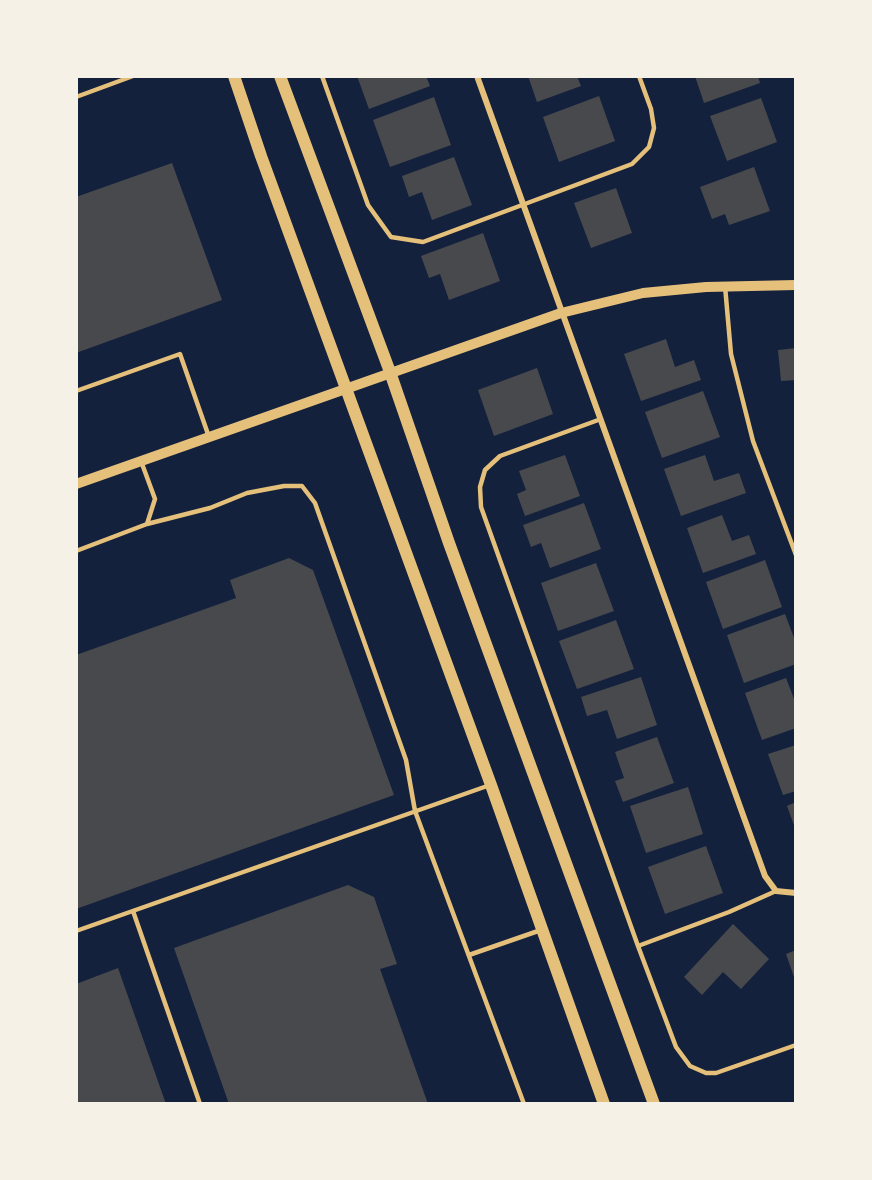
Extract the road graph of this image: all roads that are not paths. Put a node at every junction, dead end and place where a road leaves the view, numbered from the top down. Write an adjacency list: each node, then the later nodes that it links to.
1 (133, 76): 7 (lane)
2 (234, 76): 13 (main road)
3 (280, 76): 12 (main road)
4 (322, 76): 8 (lane)
5 (477, 76): 8 (street)
6 (639, 76): 8 (lane)
7 (76, 97)
8 (522, 205): 11 (street)
9 (795, 285): 10 (street)
10 (725, 286): 11 (street); 21 (lane)
11 (561, 312): 12 (street); 15 (street)
12 (390, 372): 13 (street); 35 (main road)
13 (345, 388): 16 (street); 22 (main road)
14 (76, 391): 16 (lane)
15 (601, 419): 24 (street); 29 (lane)
16 (208, 437): 17 (street)
17 (141, 461): 18 (street); 19 (lane)
18 (76, 484)
19 (147, 524): 20 (lane); 23 (lane)
20 (76, 551)
21 (795, 555)
22 (491, 785): 23 (lane); 27 (main road)
23 (415, 811): 26 (lane); 30 (lane)
24 (776, 891): 25 (street); 29 (lane)
25 (795, 893)
26 (133, 911): 28 (lane); 32 (lane)
27 (541, 930): 30 (lane); 34 (main road)
28 (76, 931)
29 (638, 946): 31 (lane)
30 (469, 955): 33 (lane)
31 (795, 1045)
32 (200, 1104)
33 (524, 1104)
34 (604, 1104)
35 (654, 1104)

